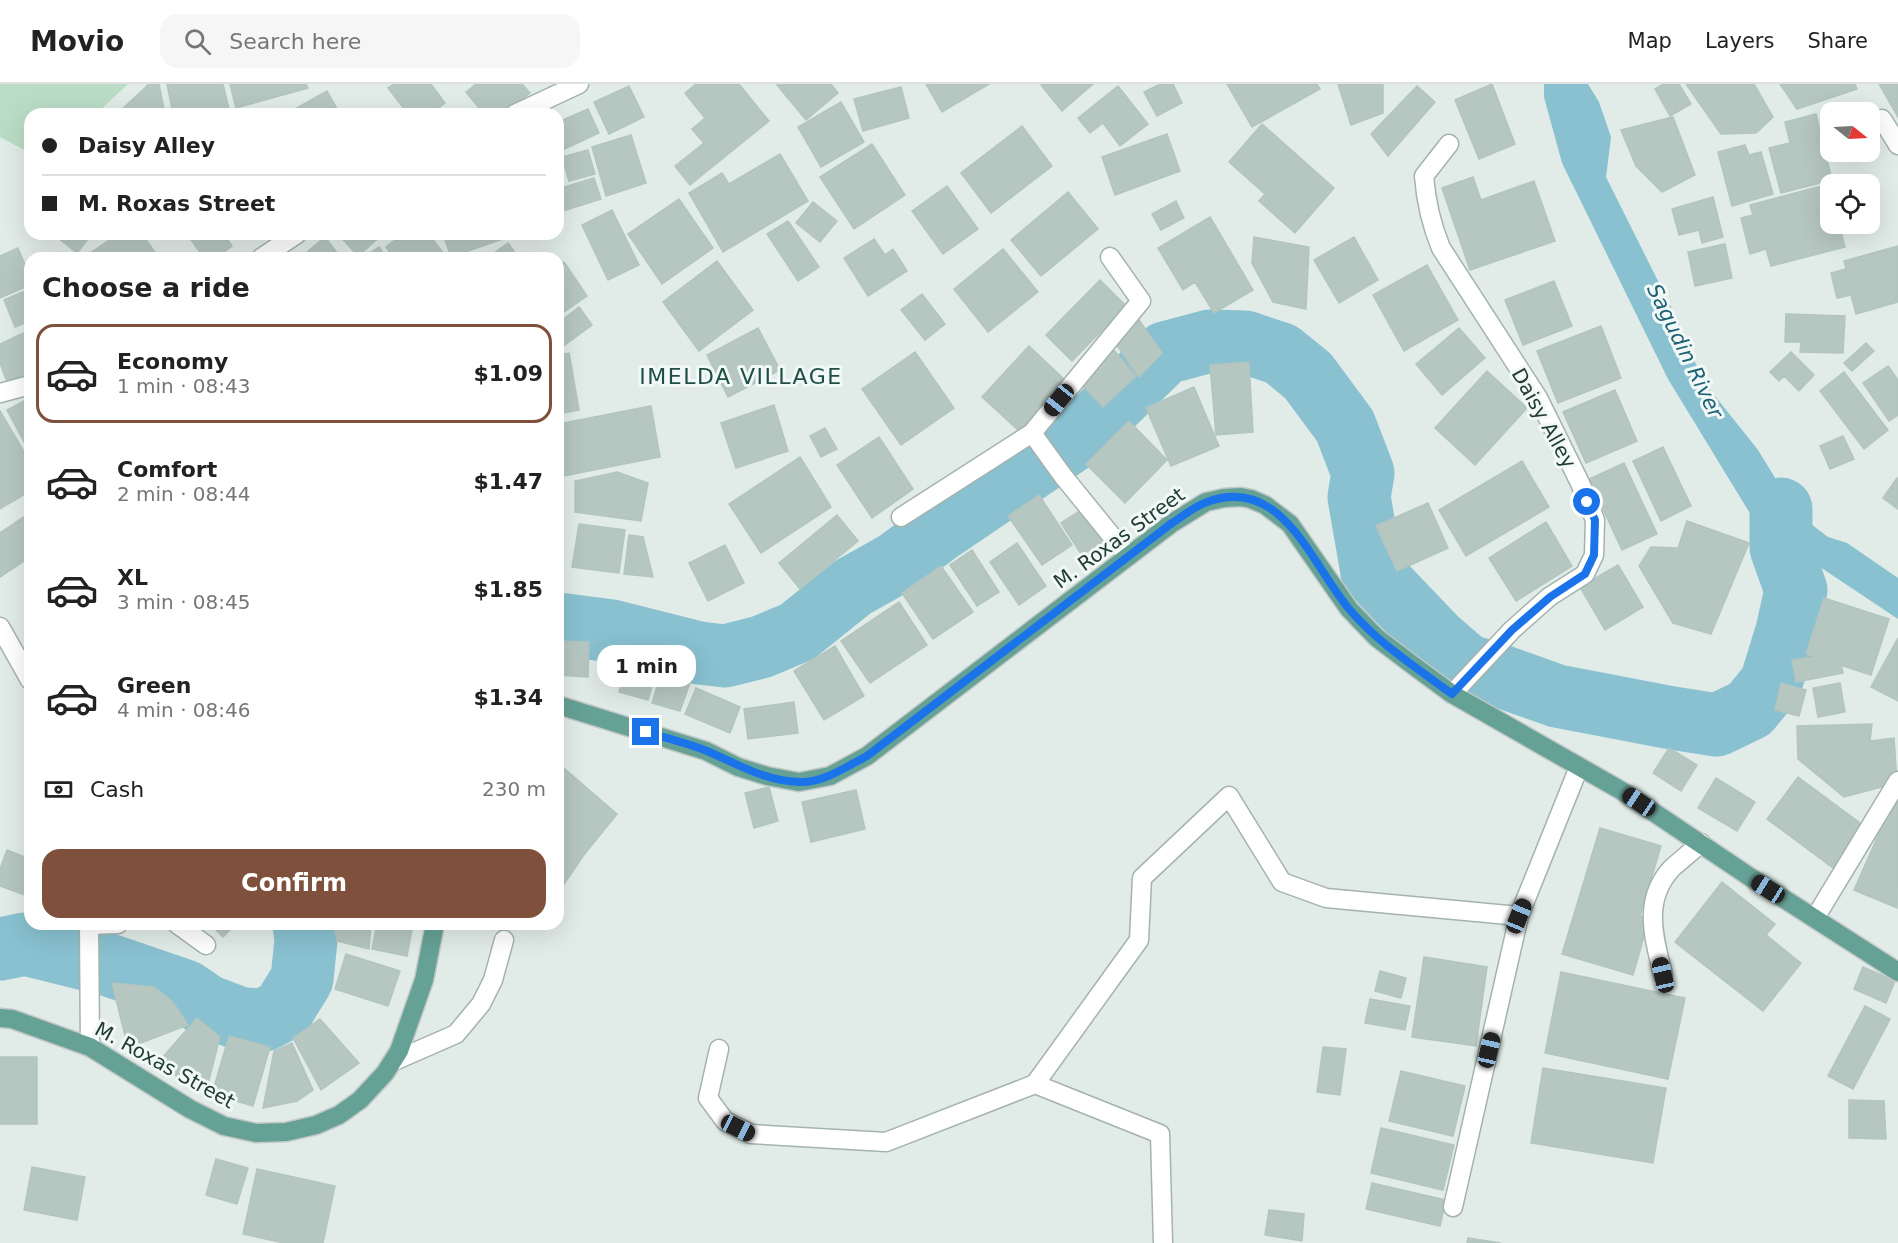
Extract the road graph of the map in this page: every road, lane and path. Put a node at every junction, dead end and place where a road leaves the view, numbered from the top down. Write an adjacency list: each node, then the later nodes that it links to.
1 (579, 84): 2 (street)
2 (528, 108)
3 (1881, 119): 5 (street)
4 (1449, 144): 16 (street, Daisy Alley)
5 (1898, 146)
6 (288, 240): 7 (street)
7 (270, 252)
8 (1110, 257): 11 (street)
9 (24, 387): 10 (street)
10 (0, 393)
11 (1037, 439): 12 (street); 13 (street)
12 (901, 517)
13 (1128, 556): 16 (main road, M. Roxas Street); 17 (main road, M. Roxas Street)
14 (0, 627): 15 (street)
15 (24, 669)
16 (1452, 694): 18 (main road, M. Roxas Street)
17 (564, 707)
18 (1579, 767): 20 (main road, M. Roxas Street); 21 (street)
19 (1898, 781): 22 (street)
20 (1701, 843): 22 (main road, M. Roxas Street); 29 (street)
21 (1519, 916): 34 (street); 35 (street)
22 (1815, 918): 28 (main road, M. Roxas Street)
23 (89, 930): 31 (street)
24 (185, 930): 27 (street)
25 (434, 930): 33 (main road, M. Roxas Street)
26 (504, 939): 33 (street)
27 (206, 945)
28 (1898, 972)
29 (1663, 975)
30 (0, 1018): 31 (main road, M. Roxas Street)
31 (90, 1047): 33 (main road, M. Roxas Street)
32 (719, 1049): 34 (street)
33 (392, 1062)
34 (1035, 1084): 36 (street)
35 (1453, 1207)
36 (1163, 1243)

